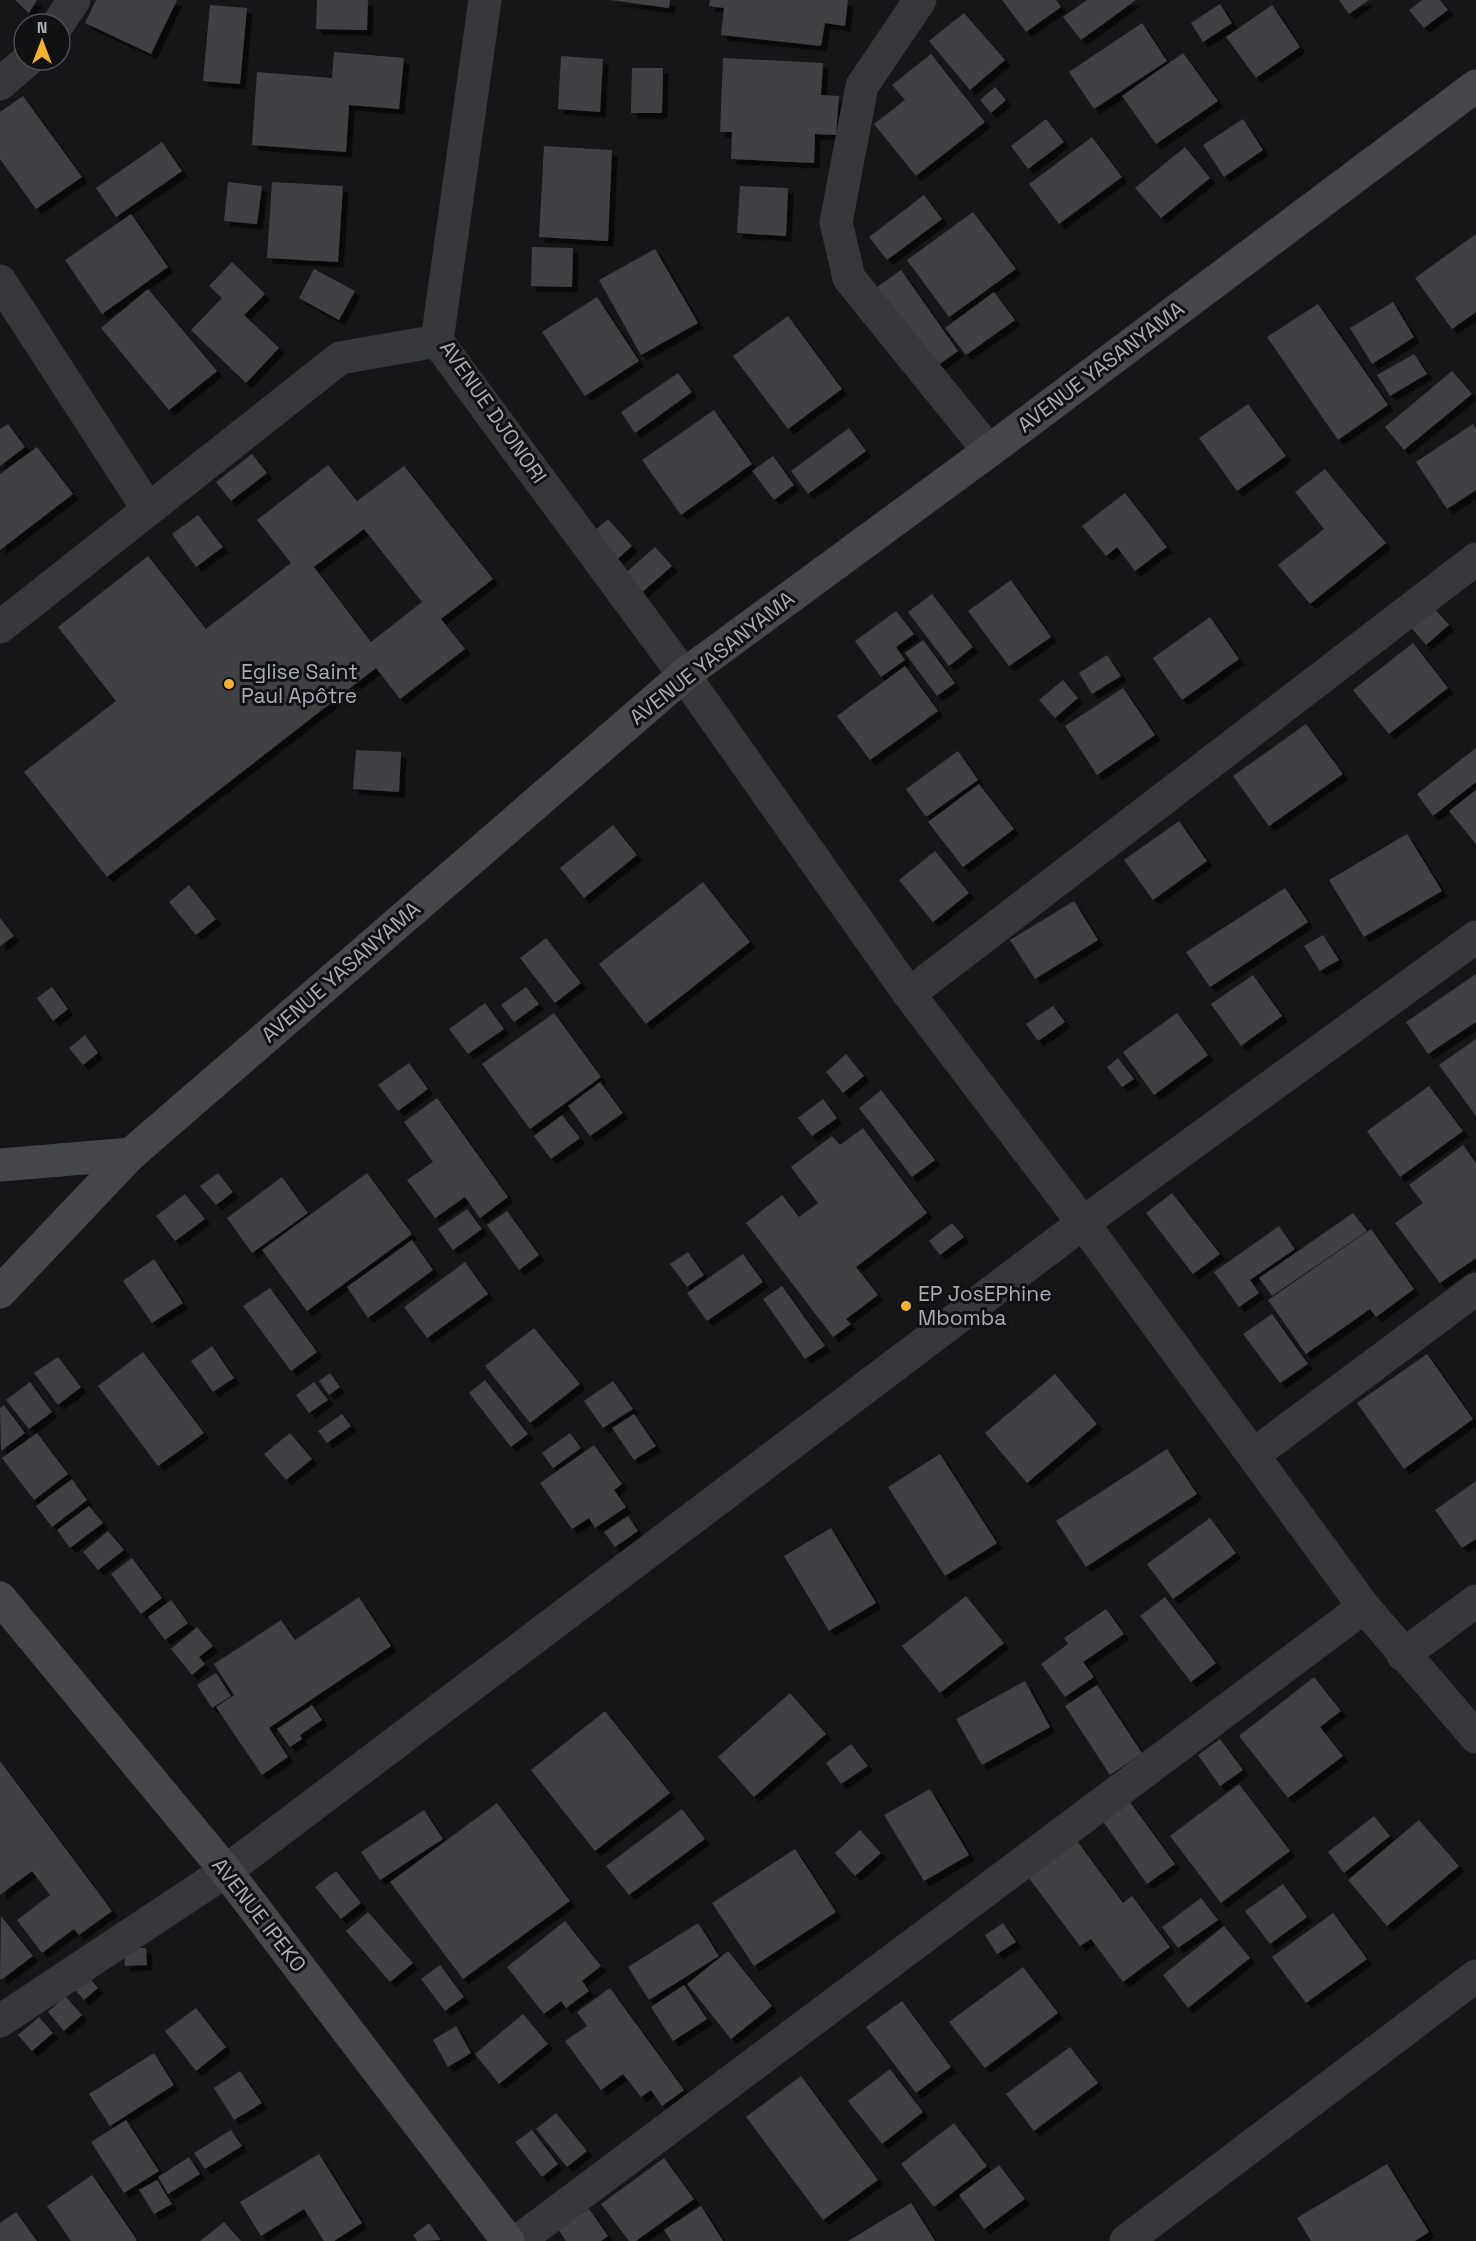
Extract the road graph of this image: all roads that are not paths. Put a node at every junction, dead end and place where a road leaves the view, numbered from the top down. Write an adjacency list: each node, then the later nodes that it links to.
1 (485, 0): 7 (street, AVENUE DJONORI)
2 (920, 0): 8 (street)
3 (14, 72): 4 (street)
4 (0, 84)
5 (1476, 86): 8 (street, AVENUE YASANYAMA)
6 (0, 281): 9 (street)
7 (437, 341): 9 (street); 12 (street, AVENUE DJONORI)
8 (989, 452): 12 (street, AVENUE YASANYAMA)
9 (148, 509): 11 (street)
10 (1476, 559): 14 (street)
11 (0, 627)
12 (684, 675): 14 (street, AVENUE DJONORI); 15 (street, AVENUE YASANYAMA)
13 (1476, 937): 17 (street)
14 (909, 994): 17 (street, AVENUE DJONORI)
15 (131, 1154): 16 (street); 19 (street, AVENUE YASANYAMA)
16 (0, 1165)
17 (1083, 1222): 20 (street, AVENUE DJONORI); 26 (street)
18 (1476, 1289): 20 (street)
19 (0, 1292)
20 (1252, 1455): 23 (street, AVENUE DJONORI)
21 (0, 1598): 26 (street, AVENUE IPEKO)
22 (1476, 1601): 24 (street)
23 (1364, 1607): 24 (street, AVENUE DJONORI); 30 (street)
24 (1403, 1655): 25 (street, AVENUE DJONORI)
25 (1476, 1737)
26 (226, 1870): 28 (street); 29 (street, AVENUE IPEKO)
27 (1476, 1976): 31 (street)
28 (0, 2021)
29 (508, 2241)
30 (518, 2241)
31 (1126, 2241)

